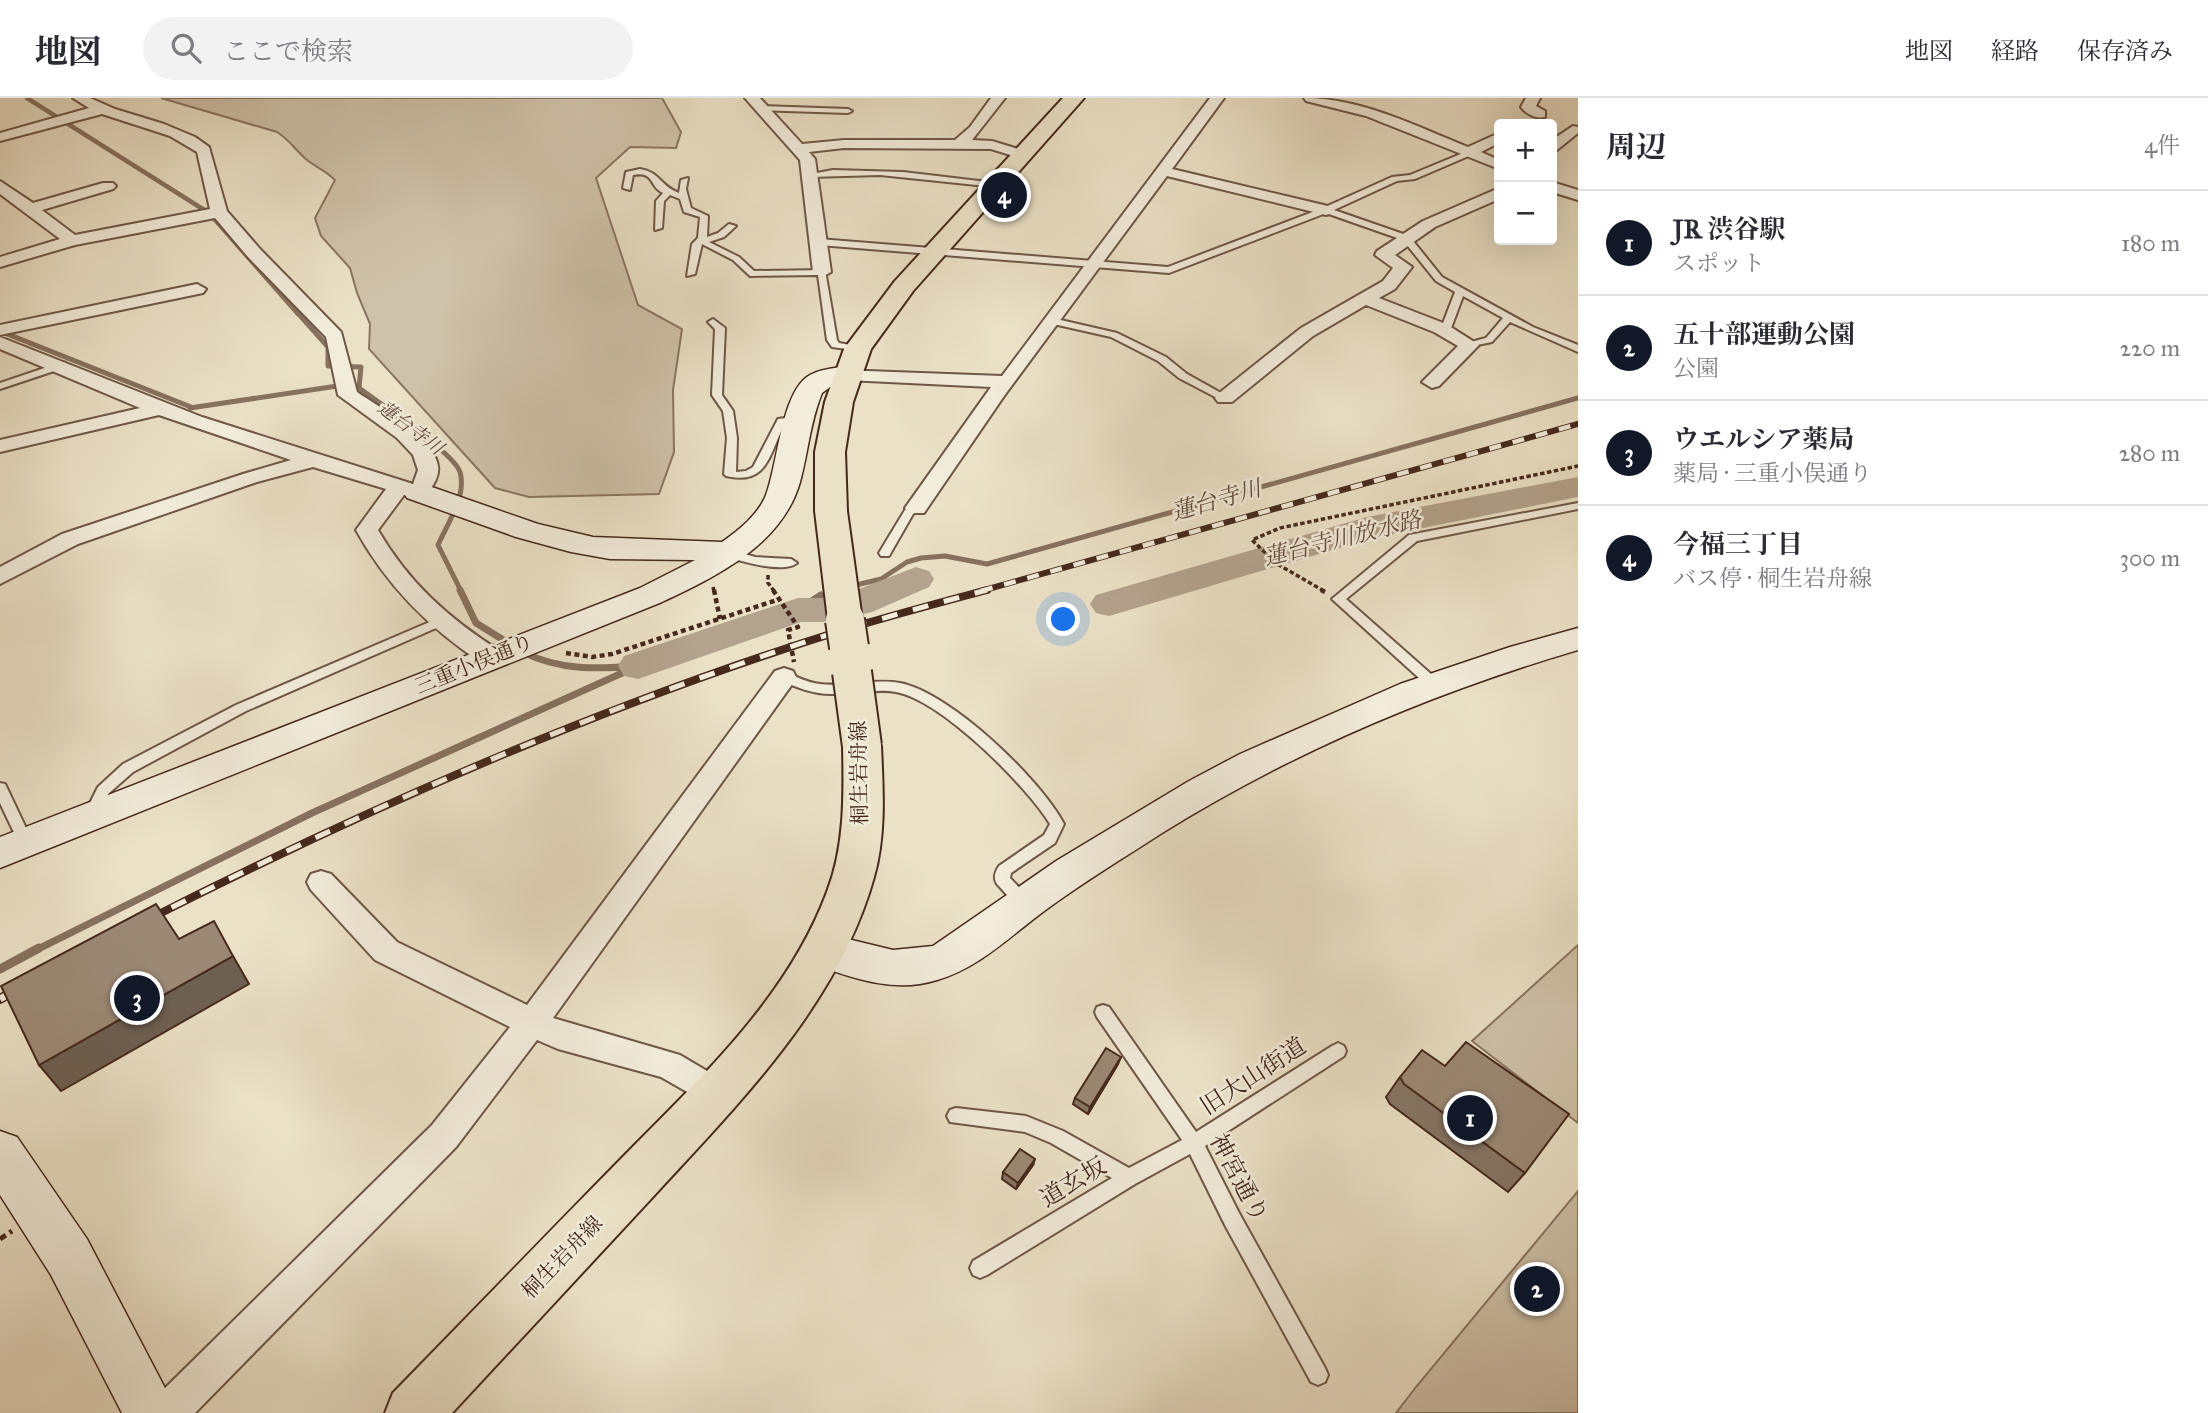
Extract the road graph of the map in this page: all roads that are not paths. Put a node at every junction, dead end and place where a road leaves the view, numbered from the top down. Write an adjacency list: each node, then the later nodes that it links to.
1 (80, 98): 8 (street)
2 (998, 98): 15 (street)
3 (1074, 98): 18 (main road, 桐生岩舟線)
4 (1217, 98): 20 (street)
5 (1311, 98): 17 (street)
6 (1533, 98): 10 (street)
7 (756, 103): 9 (lane); 16 (street)
8 (99, 110): 12 (street); 34 (street)
9 (848, 111)
10 (1540, 114)
11 (1573, 130): 14 (street)
12 (0, 137)
13 (1494, 140): 17 (street)
14 (1557, 143)
15 (959, 144): 16 (street); 18 (street)
16 (799, 149): 21 (street)
17 (1468, 153): 19 (street); 33 (lane)
18 (1023, 155): 23 (main road, 桐生岩舟線)
19 (1494, 163)
20 (1163, 171): 33 (street); 43 (street)
21 (810, 175): 23 (lane); 40 (street)
22 (685, 180): 31 (lane)
23 (996, 185): 41 (main road, 桐生岩舟線)
24 (107, 186): 32 (street)
25 (1, 188): 32 (street)
26 (627, 188): 28 (lane)
27 (1557, 189): 30 (street)
28 (668, 192): 31 (lane); 36 (lane)
29 (1494, 195): 37 (street)
30 (1578, 195)
31 (684, 198): 38 (lane)
32 (30, 209): 39 (street)
33 (1326, 210): 37 (lane); 43 (lane)
34 (219, 212): 39 (street); 67 (street)
35 (732, 226): 38 (lane)
36 (658, 229)
37 (1406, 238): 47 (lane); 48 (street)
38 (703, 240): 44 (lane); 45 (lane)
39 (72, 241): 42 (street)
40 (819, 242): 41 (lane); 44 (street)
41 (937, 250): 43 (lane); 57 (main road, 桐生岩舟線)
42 (0, 262)
43 (1096, 262): 50 (street)
44 (822, 272): 57 (lane)
45 (690, 274)
46 (197, 289): 52 (street)
47 (1460, 291): 49 (lane); 53 (lane)
48 (1366, 299): 53 (street); 62 (street)
49 (1509, 318): 55 (lane); 56 (lane)
50 (1052, 321): 59 (street); 62 (lane)
51 (713, 322): 64 (lane)
52 (0, 330)
53 (1445, 331): 55 (street)
54 (0, 343): 58 (street)
55 (1470, 345): 60 (street)
56 (1578, 349)
57 (852, 361): 59 (street); 64 (street, 三重小俣通り); 84 (main road, 桐生岩舟線, bridge)
58 (62, 365): 61 (lane); 63 (street)
59 (1007, 382): 69 (street)
60 (1432, 382)
61 (0, 386)
62 (1225, 398)
63 (161, 409): 65 (street); 66 (street)
64 (800, 419): 70 (street, 三重小俣通り)
65 (0, 446)
66 (312, 461): 67 (street); 73 (street)
67 (432, 497): 70 (street); 74 (street)
68 (1578, 506): 78 (lane)
69 (916, 508): 71 (lane)
70 (728, 553): 72 (lane); 76 (street, 三重小俣通り)
71 (885, 553)
72 (791, 563)
73 (0, 577)
74 (439, 622): 76 (street); 80 (lane)
75 (1578, 639): 78 (street)
76 (523, 651): 80 (street, 三重小俣通り)
77 (784, 677): 83 (lane); 86 (street)
78 (1435, 685): 83 (street)
79 (0, 788): 81 (lane)
80 (96, 813): 81 (street, 三重小俣通り)
81 (13, 848)
82 (321, 882): 86 (street)
83 (1025, 902): 84 (street)
84 (823, 950): 88 (main road, 桐生岩舟線)
85 (1103, 1012): 90 (lane, 神宮通り)
86 (533, 1022): 88 (street); 96 (street)
87 (1338, 1051): 90 (lane, 旧大山街道)
88 (717, 1094): 97 (main road, 桐生岩舟線)
89 (956, 1116): 92 (lane)
90 (1194, 1143): 92 (lane, 道玄坂); 94 (lane, 神宮通り)
91 (0, 1153): 95 (street)
92 (1129, 1178): 93 (lane, 道玄坂)
93 (980, 1268)
94 (1318, 1375)
95 (151, 1413)
96 (168, 1413)
97 (413, 1413)

